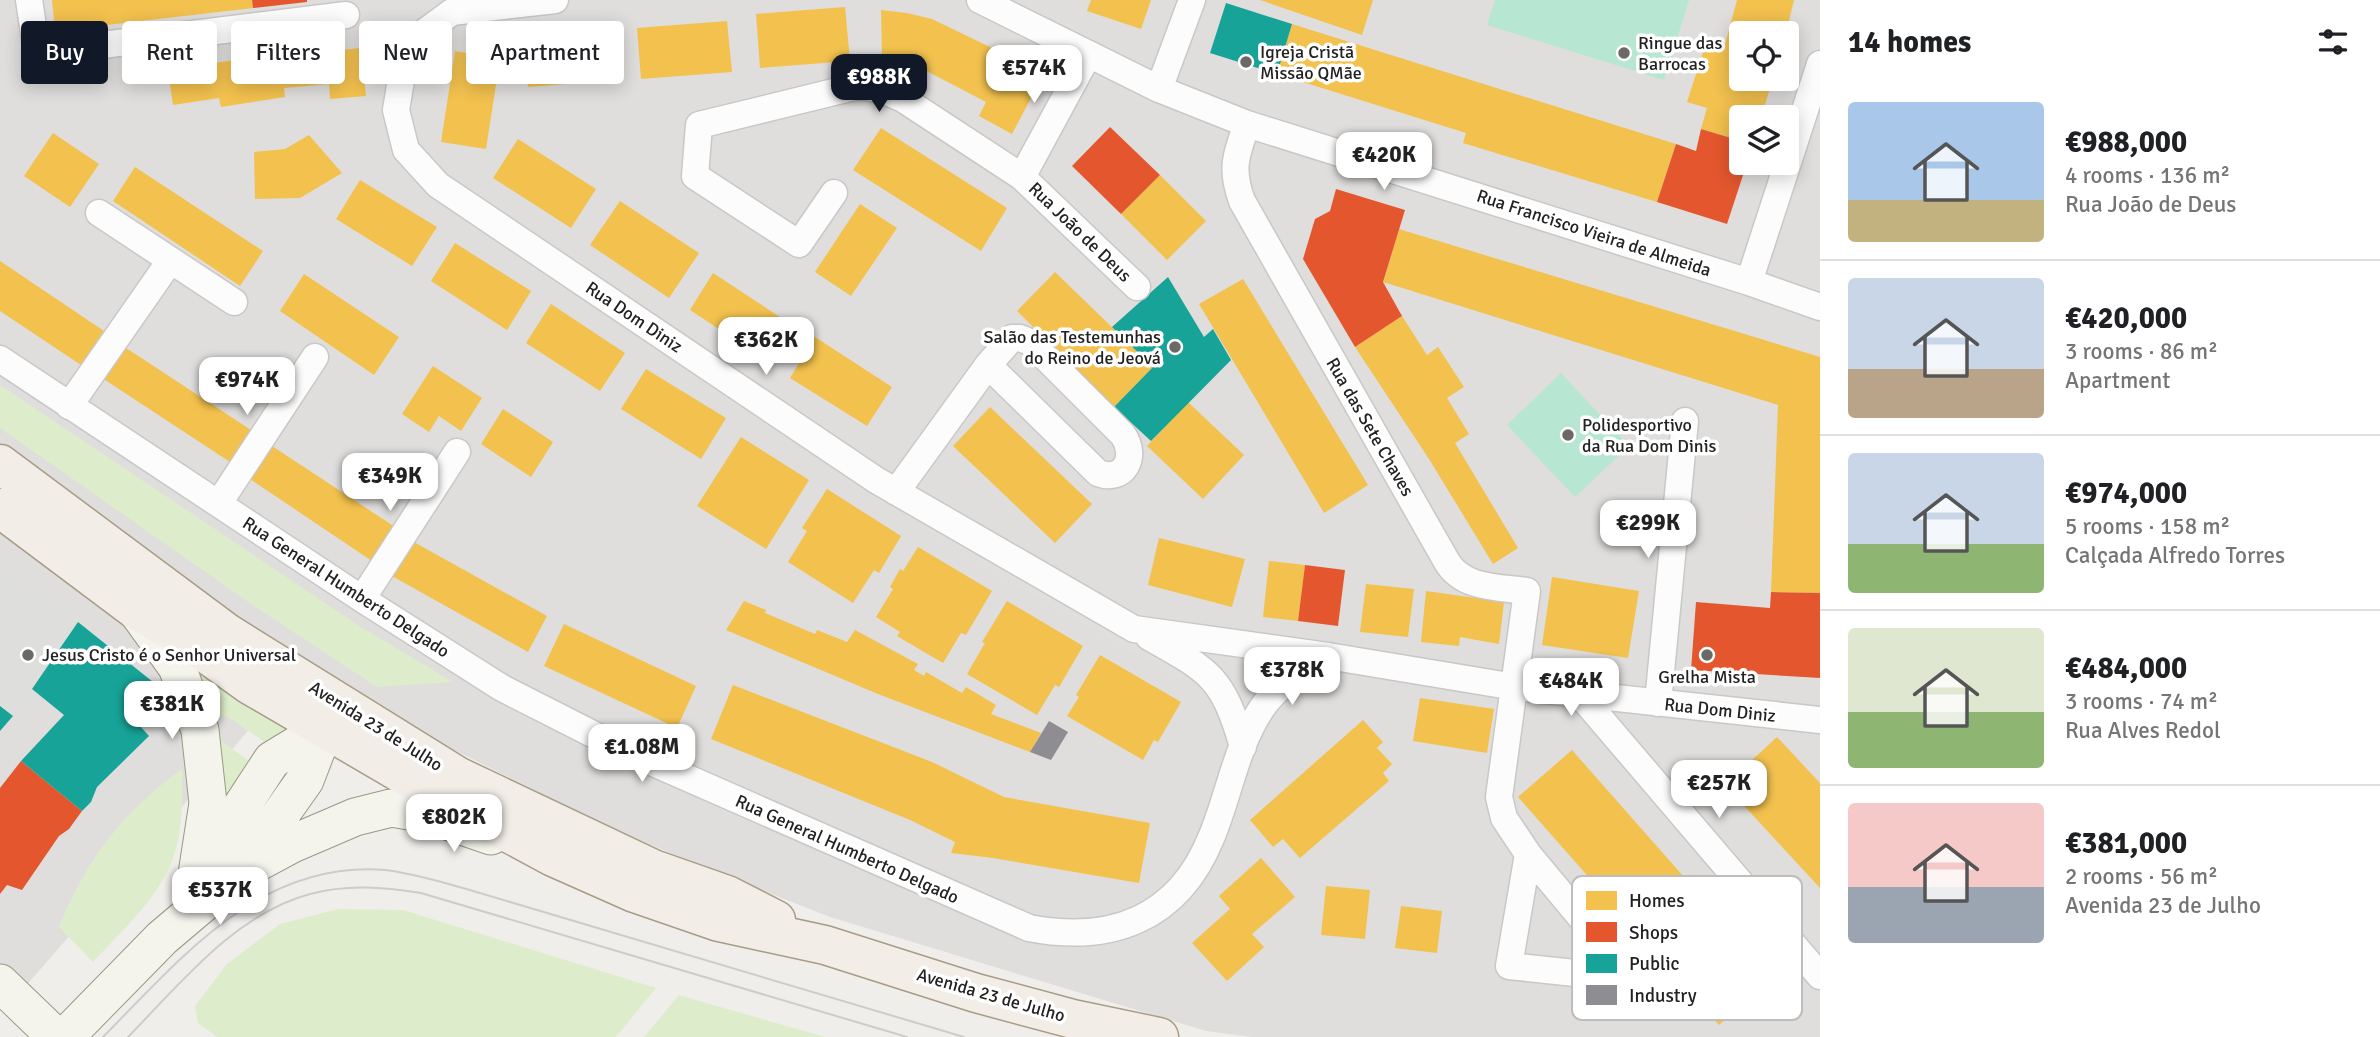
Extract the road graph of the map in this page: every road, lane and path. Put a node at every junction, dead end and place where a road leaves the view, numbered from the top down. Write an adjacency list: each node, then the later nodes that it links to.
1 (29, 0): 5 (street)
2 (555, 0): 25 (street, Rua Dom Diniz)
3 (980, 0): 6 (street, Rua Francisco Vieira de Almeida)
4 (1192, 0): 8 (street)
5 (346, 15)
6 (1088, 55): 8 (street, Rua Francisco Vieira de Almeida); 10 (street, Rua João de Deus)
7 (1820, 64): 14 (street)
8 (1159, 89): 9 (street, Rua Francisco Vieira de Almeida)
9 (1247, 124): 14 (street, Rua Francisco Vieira de Almeida); 32 (street, Rua das Sete Chaves)
10 (1022, 177): 11 (street, Rua João de Deus); 15 (street, Rua João de Deus)
11 (834, 193)
12 (99, 214): 13 (street)
13 (170, 261): 16 (street); 21 (street)
14 (1749, 282): 17 (street, Rua Francisco Vieira de Almeida)
15 (1137, 287)
16 (234, 302)
17 (1820, 307)
18 (315, 356): 26 (street)
19 (0, 359): 21 (street, Rua General Humberto Delgado)
20 (988, 365): 20 (street); 25 (street)
21 (69, 406): 26 (street, Rua General Humberto Delgado)
22 (1685, 421): 34 (street)
23 (457, 452): 28 (street)
24 (0, 464): 35 (main road, Avenida 23 de Julho)
25 (896, 492): 30 (street, Rua Dom Diniz)
26 (219, 503): 28 (street, Rua General Humberto Delgado)
27 (0, 508): 29 (main road, Avenida 23 de Julho)
28 (362, 600): 37 (street, Rua General Humberto Delgado)
29 (136, 610): 35 (main road, Avenida 23 de Julho); 41 (street)
30 (1134, 629): 31 (street, Rua Dom Diniz); 37 (street, Rua Dom Diniz)
31 (1328, 656): 32 (street, Rua Dom Diniz); 37 (street)
32 (1515, 687): 33 (street, Rua Dom Diniz); 38 (street)
33 (1581, 696): 34 (street, Rua Dom Diniz); 42 (street)
34 (1658, 703): 36 (street, Rua Dom Diniz)
35 (333, 716): 39 (main road, Avenida 23 de Julho); 40 (street); 41 (street); 45 (main road, Avenida 23 de Julho)
36 (1818, 722)
37 (1243, 747)
38 (1528, 854): 43 (street); 47 (street)
39 (553, 857): 40 (street); 45 (main road, Avenida 23 de Julho)
40 (240, 872): 44 (street)
41 (197, 874): 44 (street)
42 (1735, 876)
43 (1572, 907)
44 (162, 938): 51 (street)
45 (825, 945): 52 (main road, Avenida 23 de Julho)
46 (1802, 955): 48 (street)
47 (1572, 973)
48 (1820, 976)
49 (0, 983): 50 (street)
50 (56, 1037)
51 (65, 1037)
52 (1159, 1037)

